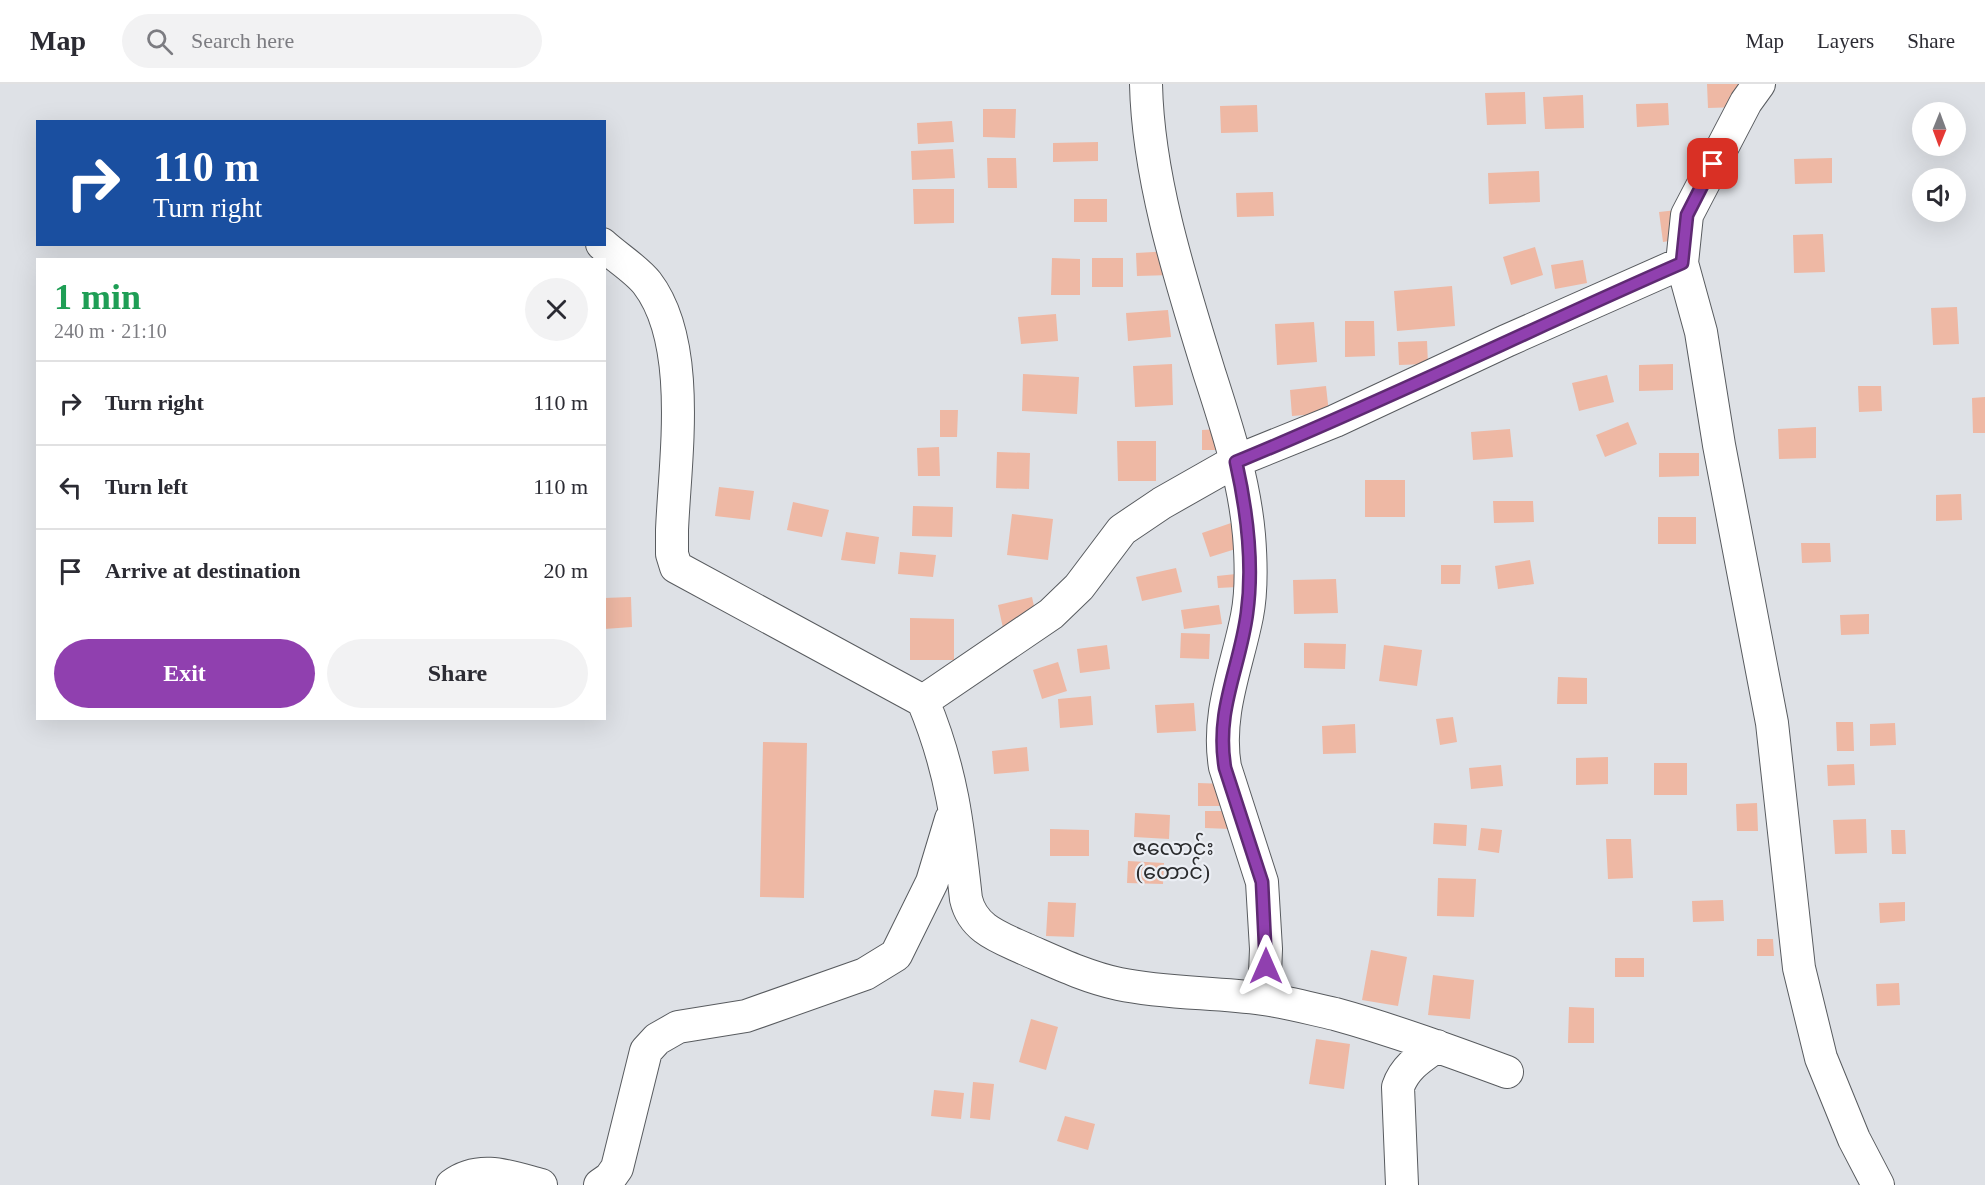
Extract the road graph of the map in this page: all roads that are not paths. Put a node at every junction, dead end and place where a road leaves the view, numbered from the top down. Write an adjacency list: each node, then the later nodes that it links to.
1 (1146, 84): 5 (street)
2 (1759, 84): 4 (street)
3 (604, 246): 6 (street)
4 (1682, 263): 5 (street); 15 (street)
5 (1236, 462): 6 (street); 8 (street)
6 (923, 701): 7 (street)
7 (956, 803): 8 (street); 13 (street)
8 (1264, 999): 9 (street)
9 (1437, 1046): 10 (street); 14 (street)
10 (1507, 1072)
11 (452, 1185): 12 (street)
12 (541, 1185)
13 (600, 1185)
14 (1402, 1185)
15 (1878, 1185)

